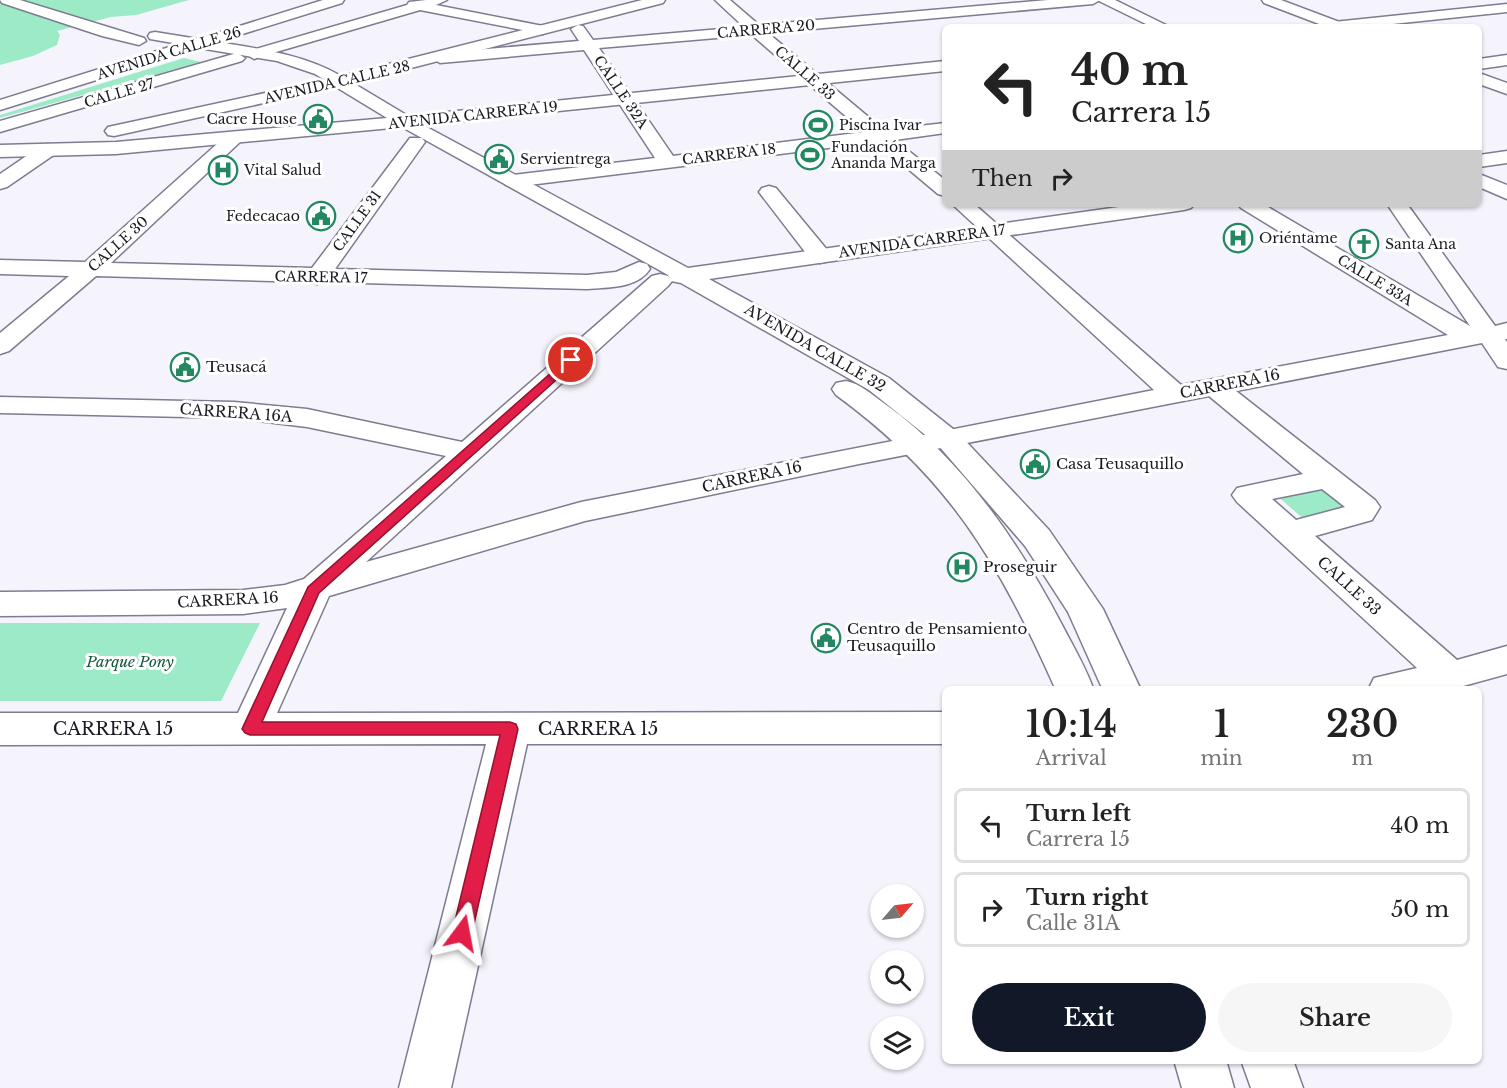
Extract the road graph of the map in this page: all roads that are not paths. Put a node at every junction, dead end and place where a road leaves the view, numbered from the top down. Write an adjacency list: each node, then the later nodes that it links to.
1 (7, 0): 30 (street)
2 (34, 0): 29 (street)
3 (337, 0): 31 (street, AVENIDA CALLE 26)
4 (392, 0): 14 (street)
5 (440, 0): 14 (street)
6 (633, 0): 27 (street, AVENIDA CALLE 28)
7 (658, 0): 20 (street, AVENIDA CALLE 28)
8 (722, 0): 28 (street, CALLE 33)
9 (908, 0): 18 (street)
10 (1091, 0): 18 (street, CARRERA 20); 22 (street)
11 (1104, 0): 23 (street)
12 (1269, 0): 24 (street)
13 (1456, 0): 17 (street)
14 (420, 6): 27 (street); 35 (street)
15 (1507, 8): 17 (street)
16 (1369, 9): 25 (street)
17 (1488, 10): 19 (street); 25 (street)
18 (931, 14): 21 (street); 28 (street, CARRERA 20)
19 (1507, 16)
20 (574, 22): 27 (street, AVENIDA CALLE 28); 32 (street, CALLE 32A)
21 (948, 24)
22 (1142, 24)
23 (1156, 24)
24 (1326, 24)
25 (1380, 24)
26 (189, 25): 29 (street, AVENIDA CALLE 26)
27 (537, 28): 37 (street, AVENIDA CALLE 28); 43 (street, AVENIDA CALLE 28)
28 (755, 29): 32 (street, CARRERA 20); 42 (street, CALLE 33)
29 (155, 36): 30 (street, AVENIDA CALLE 26); 31 (street)
30 (139, 41): 33 (street); 34 (street, AVENIDA CALLE 26)
31 (198, 44): 33 (street, AVENIDA CALLE 26); 35 (street)
32 (589, 45): 37 (street, CARRERA 20); 45 (street, CALLE 32A)
33 (182, 48): 36 (street); 46 (street, AVENIDA CALLE 26)
34 (105, 51)
35 (254, 54): 43 (street)
36 (237, 58): 43 (street); 50 (street, CALLE 27)
37 (440, 58): 43 (street, AVENIDA CALLE 28)
38 (1507, 60): 39 (street)
39 (1482, 64)
40 (942, 66): 42 (street, AVENIDA CARRERA 19)
41 (1482, 79): 44 (street)
42 (812, 80): 45 (street, AVENIDA CARRERA 19); 53 (street, CALLE 33)
43 (326, 81): 47 (street, AVENIDA CALLE 32); 49 (street, AVENIDA CALLE 28); 56 (street, AVENIDA CALLE 28)
44 (1507, 89)
45 (625, 99): 47 (street, AVENIDA CARRERA 19); 59 (street, CALLE 32A)
46 (0, 105)
47 (405, 122): 48 (street, AVENIDA CARRERA 19); 62 (street, AVENIDA CALLE 32)
48 (383, 124): 54 (street, AVENIDA CARRERA 19); 55 (street, AVENIDA CALLE 32)
49 (93, 126)
50 (0, 127)
51 (942, 128): 53 (street, CARRERA 18)
52 (58, 133): 56 (street)
53 (881, 136): 59 (street, CARRERA 18); 66 (street, CALLE 33)
54 (233, 139): 57 (street, AVENIDA CARRERA 19); 76 (street, CALLE 30)
55 (416, 142): 58 (street, AVENIDA CALLE 32); 61 (street, CALLE 31)
56 (9, 144): 57 (street, AVENIDA CARRERA 19)
57 (48, 150): 64 (street)
58 (436, 154): 61 (street); 77 (street, AVENIDA CALLE 32)
59 (668, 161): 62 (street, CARRERA 18)
60 (1487, 161): 65 (street)
61 (397, 165): 78 (street, CALLE 31)
62 (513, 181): 77 (street, AVENIDA CALLE 32)
63 (1482, 181): 68 (street)
64 (0, 183)
65 (1507, 184)
66 (942, 187)
67 (769, 192): 74 (street)
68 (1507, 193)
69 (966, 207): 73 (street)
70 (1163, 207): 73 (street, AVENIDA CARRERA 17)
71 (1254, 207): 81 (street, CALLE 33A)
72 (1399, 207): 81 (street)
73 (994, 231): 74 (street, AVENIDA CARRERA 17); 85 (street)
74 (820, 256): 77 (street, AVENIDA CARRERA 17)
75 (0, 267): 76 (street, CARRERA 17)
76 (90, 270): 78 (street, CARRERA 17); 82 (street, CALLE 30)
77 (661, 275): 79 (street, CARRERA 17); 80 (street); 87 (street, AVENIDA CALLE 32); 88 (street, AVENIDA CALLE 32)
78 (317, 277): 79 (street, CARRERA 17)
79 (587, 282): 80 (street)
80 (623, 315): 89 (street)
81 (1494, 335): 83 (street); 84 (street, CARRERA 16)
82 (0, 346)
83 (1507, 361)
84 (1214, 387): 85 (street, CARRERA 16); 90 (street)
85 (1176, 395): 87 (street, CARRERA 16)
86 (0, 405): 89 (street, CARRERA 16A)
87 (948, 439): 88 (street, CARRERA 16); 97 (street, AVENIDA CALLE 32)
88 (915, 445): 92 (street, CARRERA 16); 96 (street, AVENIDA CALLE 32)
89 (469, 452): 92 (street)
90 (1327, 478): 91 (street); 91 (street, CALLE 33)
91 (1289, 532): 95 (street, CALLE 33)
92 (313, 591): 93 (street, CARRERA 16); 101 (street)
93 (0, 604)
94 (1507, 660): 95 (street)
95 (1450, 676): 98 (street)
96 (1073, 686)
97 (1120, 686)
98 (1398, 686)
99 (942, 728): 102 (street, CARRERA 15)
100 (0, 729): 101 (street, CARRERA 15)
101 (250, 729): 102 (street, CARRERA 15)
102 (510, 729): 105 (street)
103 (1201, 1064): 106 (street)
104 (1268, 1064): 107 (street)
105 (425, 1088)
106 (1208, 1088)
107 (1277, 1088)

